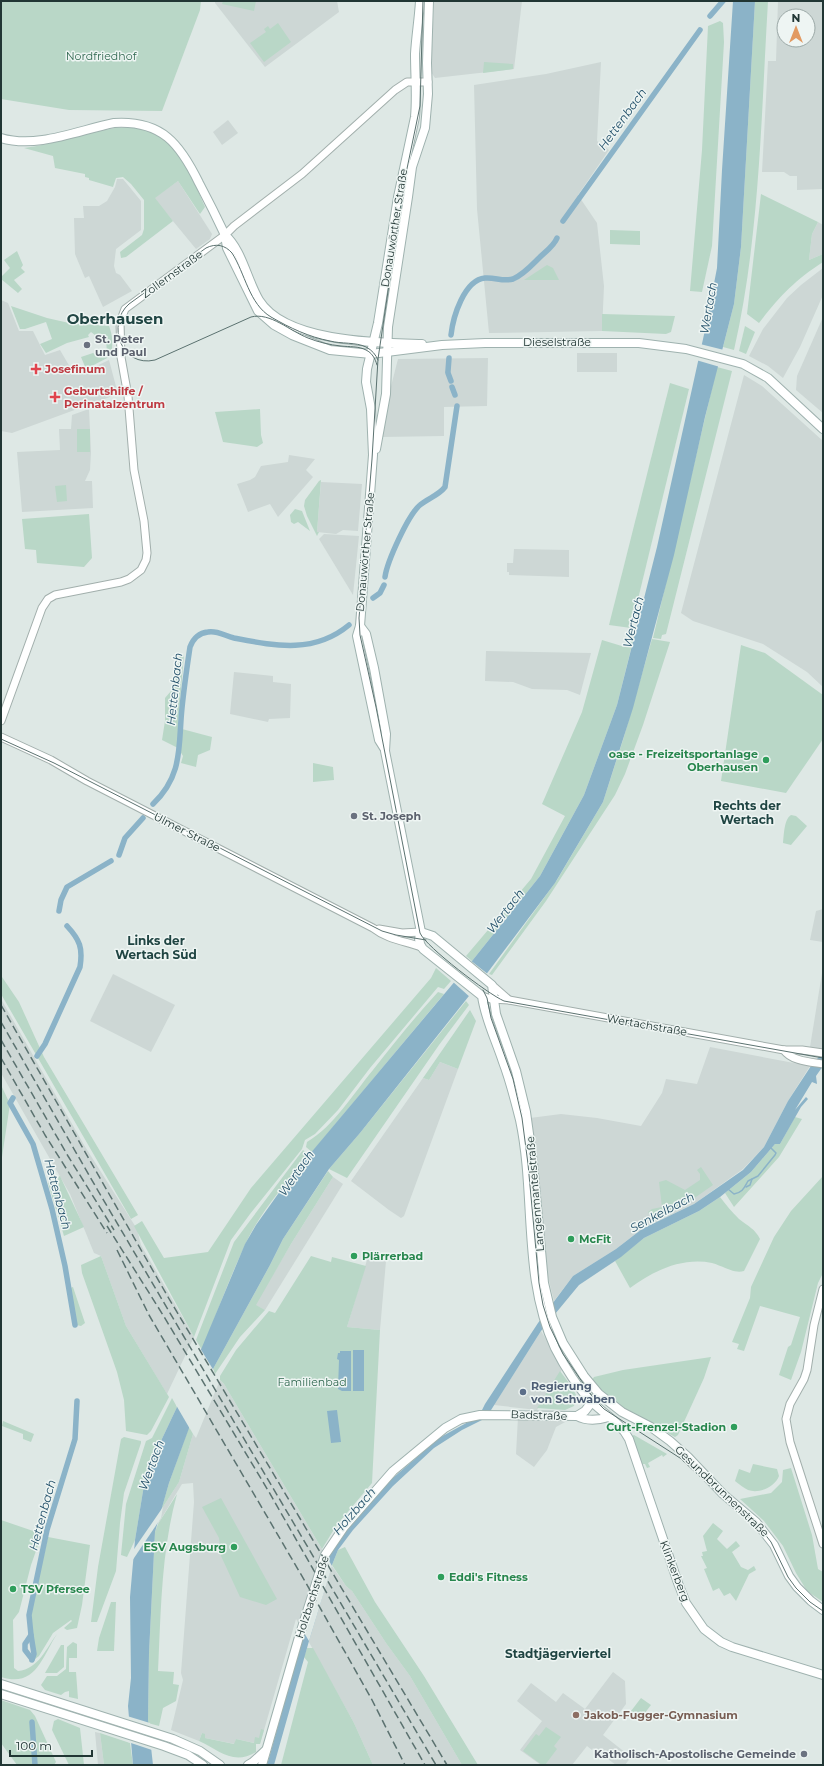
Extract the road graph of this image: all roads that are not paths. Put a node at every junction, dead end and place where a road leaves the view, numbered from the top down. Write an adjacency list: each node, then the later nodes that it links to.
1 (420, 1): 3 (main road, Donauwörther Straße)
2 (429, 1): 4 (main road, Donauwörther Straße)
3 (415, 81): 4 (street, Zollernstraße); 6 (street, Zollernstraße); 7 (main road, Donauwörther Straße)
4 (428, 82): 8 (main road, Donauwörther Straße)
5 (1, 138): 6 (main road)
6 (225, 235): 7 (main road, Dieselstraße); 11 (main road, Dieselstraße); 14 (street, Zollernstraße)
7 (373, 343): 8 (main road, Dieselstraße); 11 (main road, Donauwörther Straße)
8 (387, 344): 9 (main road, Dieselstraße); 10 (main road, Donauwörther Straße)
9 (440, 345): 10 (main road, Dieselstraße); 12 (main road, Dieselstraße)
10 (387, 352): 11 (main road, Dieselstraße); 13 (main road, Donauwörther Straße)
11 (370, 354): 13 (main road, Donauwörther Straße)
12 (823, 429)
13 (374, 455): 17 (main road, Donauwörther Straße)
14 (1, 721)
15 (1, 737): 16 (street, Ulmer Straße)
16 (373, 928): 17 (street, Ulmer Straße); 18 (street, Ulmer Straße)
17 (421, 932): 18 (main road, Donauwörther Straße); 19 (main road)
18 (421, 947): 20 (main road, Ulmer Straße)
19 (492, 985): 21 (main road, Langenmantelstraße); 22 (street)
20 (482, 996): 21 (street, Wertachstraße); 28 (main road, Langenmantelstraße)
21 (495, 999): 22 (street, Wertachstraße); 27 (main road, Langenmantelstraße)
22 (509, 1000): 23 (street, Wertachstraße)
23 (784, 1050): 24 (street, Wertachstraße); 25 (street, Wertachstraße)
24 (822, 1053)
25 (823, 1064)
26 (823, 1289): 32 (street)
27 (599, 1394): 28 (main road, Badstraße); 33 (main road, Gesundbrunnenstraße)
28 (592, 1402): 30 (main road, Badstraße); 31 (main road, Klinkerberg)
29 (470, 1416): 30 (main road, Badstraße); 37 (main road, Holzbachstraße)
30 (577, 1416): 31 (main road)
31 (609, 1417): 34 (main road, Klinkerberg)
32 (823, 1544)
33 (823, 1610)
34 (823, 1675)
35 (1, 1684): 39 (main road)
36 (1, 1694): 38 (main road)
37 (267, 1749): 40 (main road); 41 (main road, Holzbachstraße)
38 (203, 1765)
39 (220, 1765)
40 (248, 1765)
41 (262, 1765)

